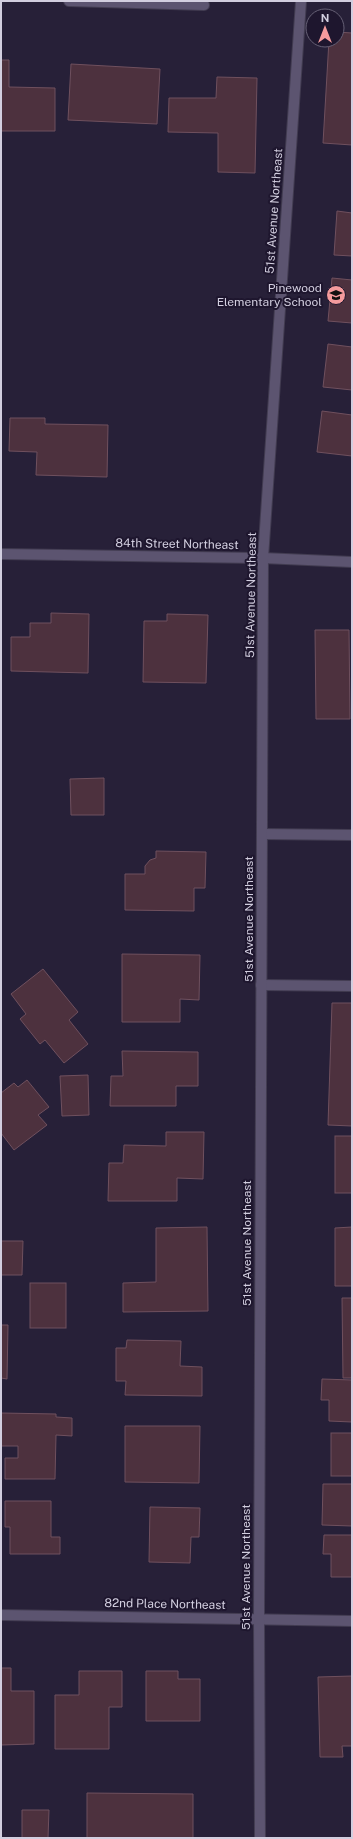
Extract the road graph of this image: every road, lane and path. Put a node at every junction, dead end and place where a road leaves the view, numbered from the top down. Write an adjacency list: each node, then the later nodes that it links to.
1 (69, 1): 3 (street)
2 (301, 1): 5 (street, 51st Avenue Northeast)
3 (204, 5)
4 (1, 554): 5 (street, 84th Street Northeast)
5 (263, 558): 6 (street, 84th Street Northeast); 7 (street, 51st Avenue Northeast)
6 (352, 562)
7 (262, 834): 8 (street); 9 (street, 51st Avenue Northeast)
8 (352, 835)
9 (261, 985): 10 (street); 12 (street, 51st Avenue Northeast)
10 (352, 986)
11 (1, 1615): 12 (street, 82nd Place Northeast)
12 (259, 1618): 13 (street, 82nd Place Northeast); 14 (street, 51st Avenue Northeast)
13 (352, 1621)
14 (260, 1838)

